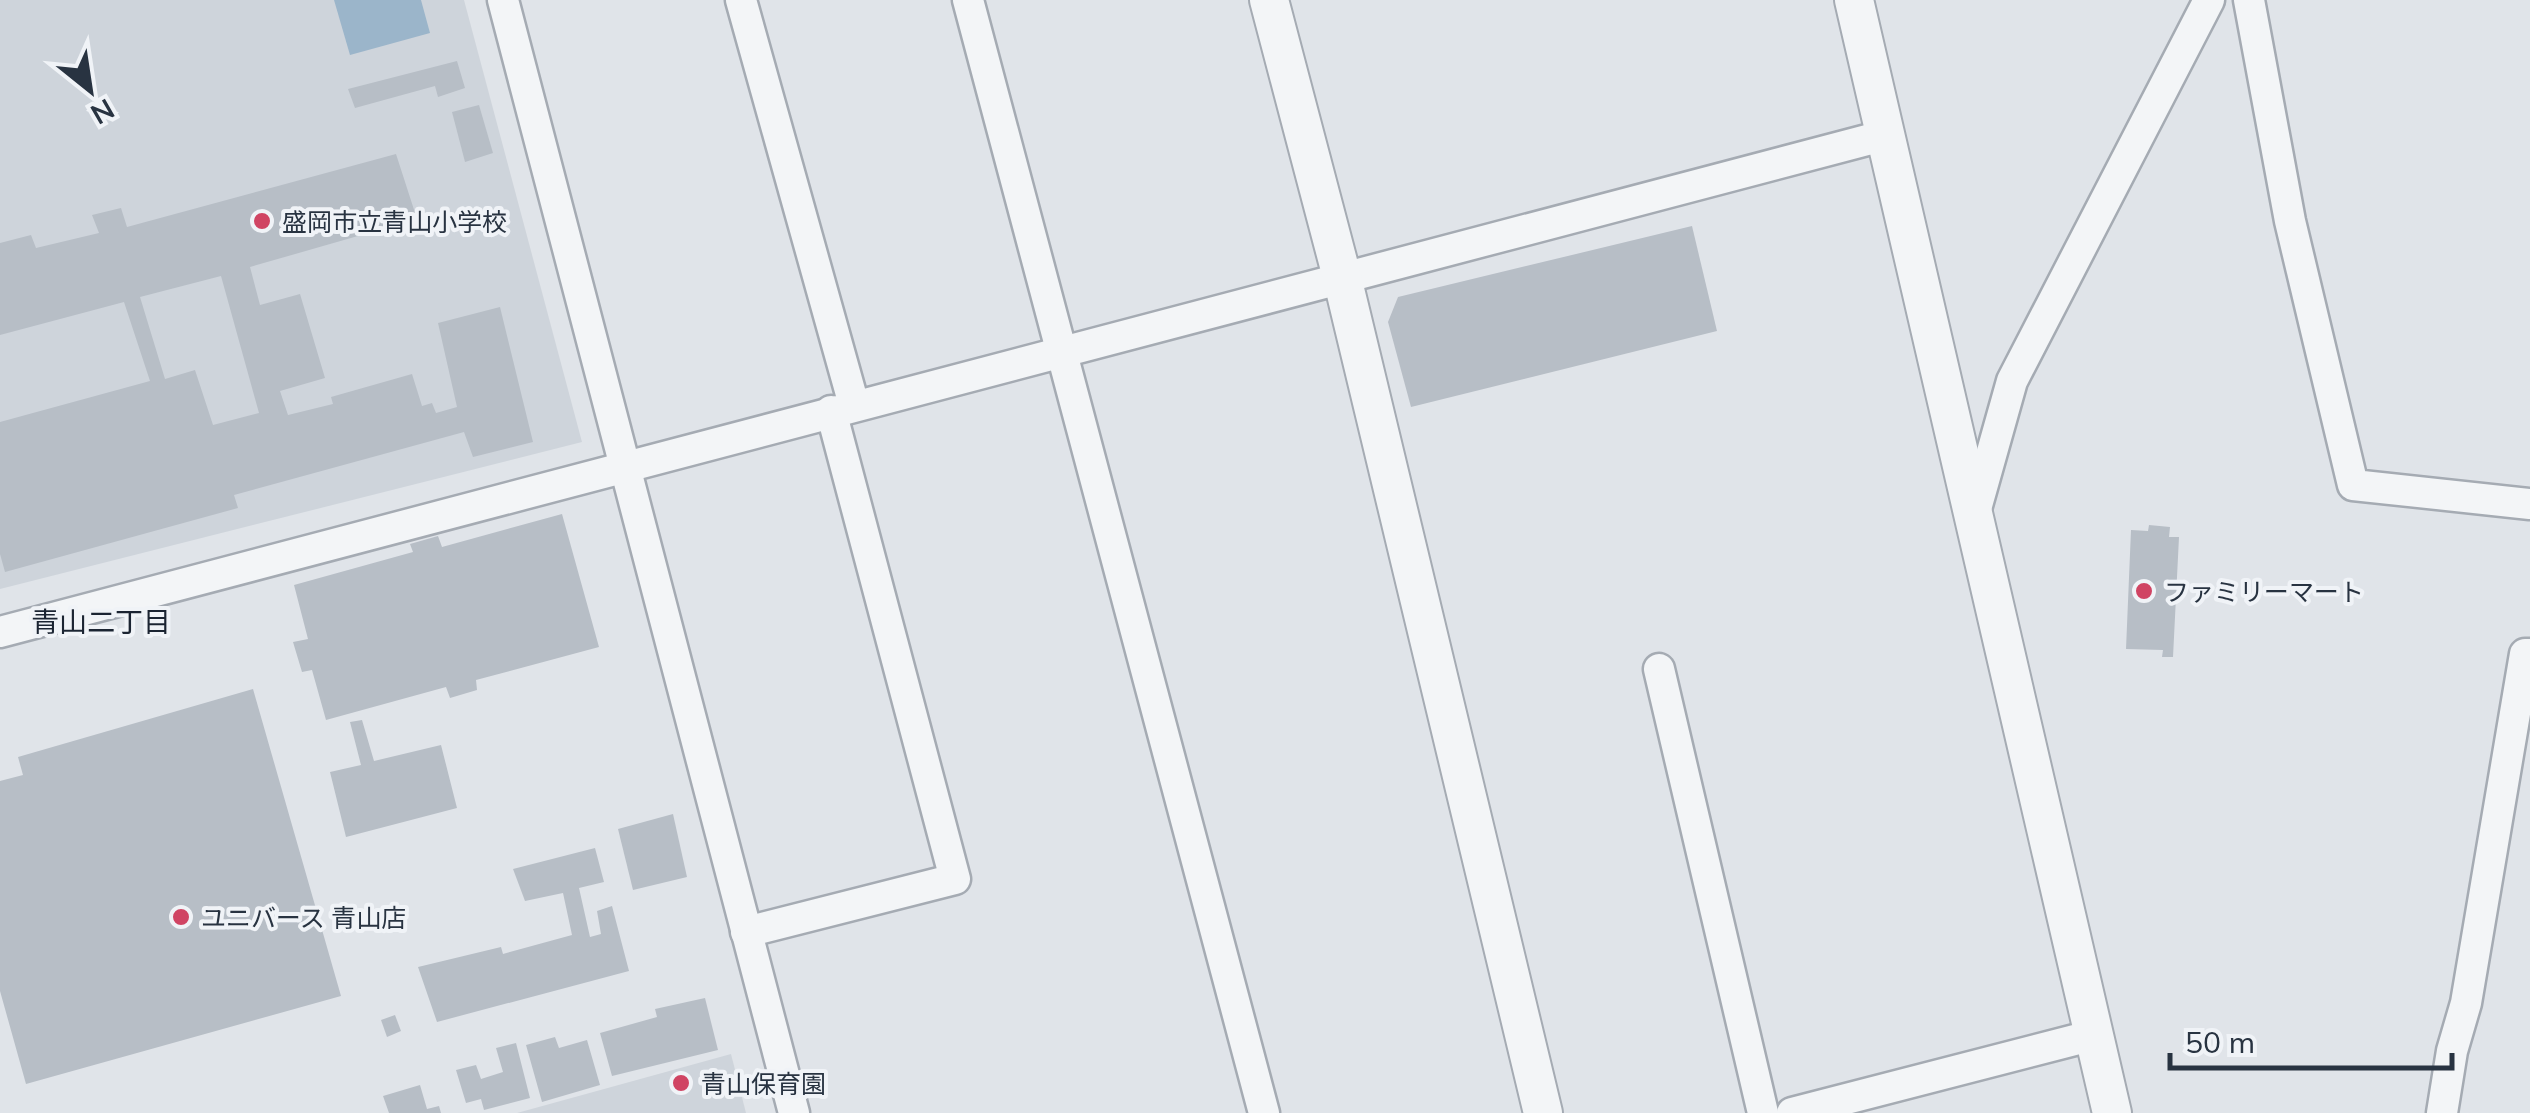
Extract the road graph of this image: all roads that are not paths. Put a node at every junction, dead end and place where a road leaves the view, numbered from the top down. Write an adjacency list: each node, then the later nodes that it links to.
1 (503, 0): 12 (street)
2 (741, 0): 11 (street)
3 (968, 0): 10 (street)
4 (1269, 0): 9 (street)
5 (1854, 0): 8 (street)
6 (2209, 0): 14 (street)
7 (2249, 0): 13 (street)
8 (1886, 134): 9 (street); 14 (street)
9 (1342, 277): 10 (street); 22 (street)
10 (1061, 350): 11 (street); 21 (street)
11 (842, 408): 12 (street); 18 (street)
12 (624, 465): 15 (street); 18 (street)
13 (2530, 504)
14 (1974, 516): 19 (street)
15 (0, 632)
16 (2530, 654): 26 (street)
17 (1659, 669): 23 (street)
18 (746, 932): 20 (street)
19 (2094, 1035): 24 (street); 25 (street)
20 (794, 1113)
21 (1264, 1113)
22 (1542, 1113)
23 (1763, 1113)
24 (1792, 1113)
25 (2112, 1113)
26 (2442, 1113)

